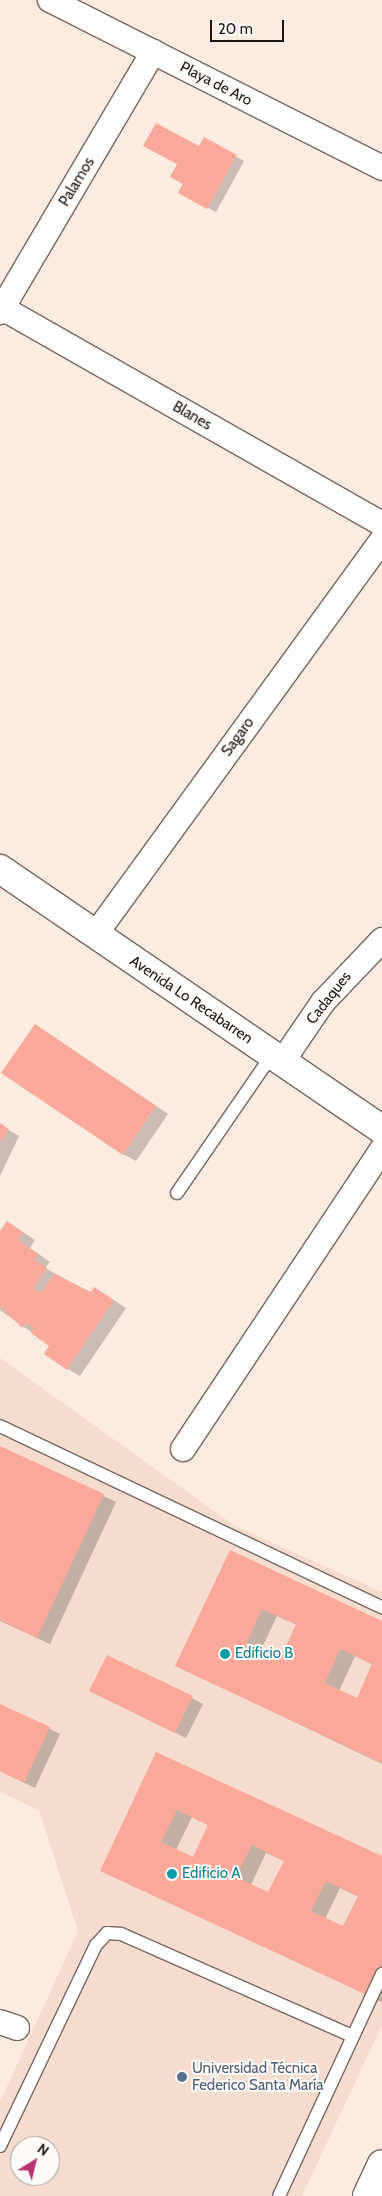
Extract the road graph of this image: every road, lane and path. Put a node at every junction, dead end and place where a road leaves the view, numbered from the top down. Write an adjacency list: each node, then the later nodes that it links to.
1 (50, 0): 2 (street, Playa de Aro)
2 (153, 52): 3 (street, Playa de Aro); 4 (street, Palamos)
3 (382, 168)
4 (1, 310): 5 (street, Blanes)
5 (382, 524)
6 (382, 540): 8 (street, Sagaro)
7 (0, 869): 8 (street, Avenida Lo Recabarren)
8 (94, 935): 10 (street, Avenida Lo Recabarren)
9 (382, 940): 10 (street, Cadaques)
10 (277, 1059): 11 (street, Avenida Lo Recabarren); 13 (lane)
11 (382, 1130)
12 (382, 1150): 15 (street)
13 (177, 1193)
14 (0, 1426): 16 (lane)
15 (183, 1449)
16 (382, 1607)
17 (382, 1974): 18 (lane)
18 (352, 2036): 19 (lane); 21 (lane)
19 (0, 2146)
20 (382, 2164): 22 (street)
21 (278, 2196)
22 (367, 2196)

